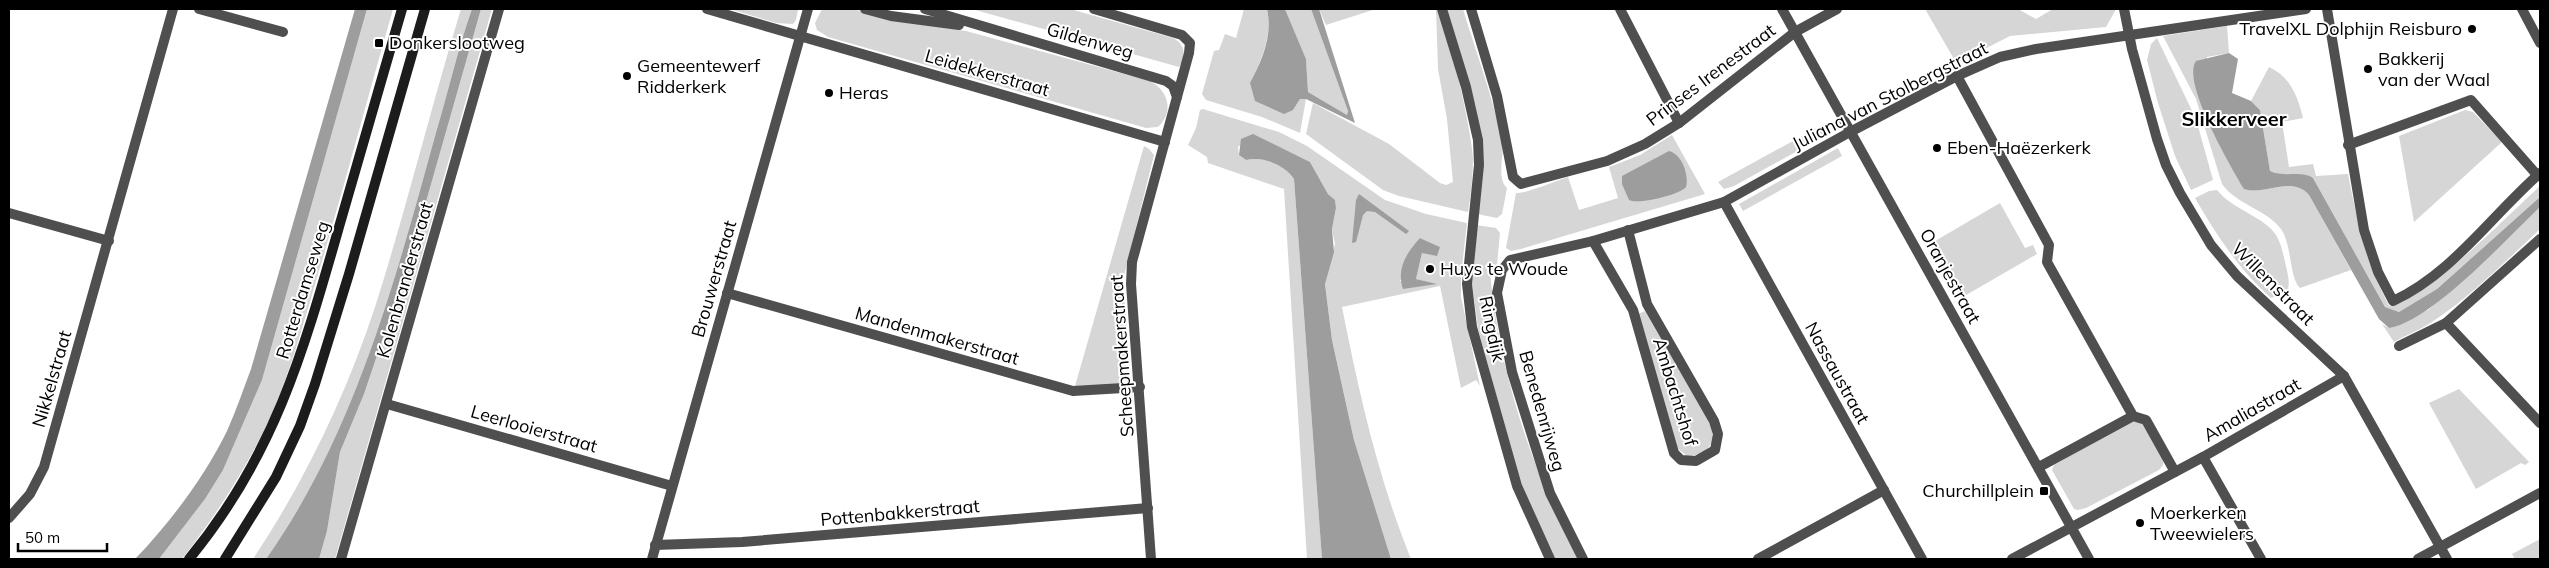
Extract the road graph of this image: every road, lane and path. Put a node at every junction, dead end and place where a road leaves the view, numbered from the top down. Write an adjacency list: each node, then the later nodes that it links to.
1 (173, 9): 39 (street, Nikkelstraat)
2 (199, 9): 23 (street)
3 (402, 9): 63 (main road, Rotterdamseweg)
4 (424, 9): 64 (main road)
5 (499, 9): 49 (street, Kolenbranderstraat)
6 (707, 9): 25 (street)
7 (808, 9): 25 (street, Brouwerstraat)
8 (865, 9): 22 (street, Gildenweg)
9 (925, 9): 22 (street, Gildenweg)
10 (1094, 9): 29 (street, Scheepmakerstraat)
11 (1442, 9): 68 (street, Ringdijk)
12 (1471, 9): 30 (street, Prinses Irenestraat)
13 (1620, 9): 30 (street)
14 (1782, 9): 24 (street, Oranjestraat)
15 (1837, 9): 24 (street, Prinses Irenestraat)
16 (2124, 9): 26 (street, Willemstraat)
17 (2306, 9): 20 (street, Juliana van Stolbergstraat)
18 (2327, 9): 33 (street)
19 (2522, 9): 27 (street)
20 (2285, 10): 21 (street, Juliana van Stolbergstraat)
21 (2230, 14): 26 (street, Juliana van Stolbergstraat)
22 (985, 28): 29 (street, Gildenweg)
23 (283, 32)
24 (1795, 32): 30 (street, Prinses Irenestraat); 31 (street, Oranjestraat)
25 (800, 35): 32 (street, Leidekkerstraat); 42 (street, Brouwerstraat)
26 (2129, 35): 28 (street, Juliana van Stolbergstraat); 47 (street, Willemstraat)
27 (2540, 43)
28 (1957, 76): 31 (street, Juliana van Stolbergstraat); 50 (street)
29 (1177, 97): 32 (street, Scheepmakerstraat)
30 (1678, 124)
31 (1850, 132): 35 (street, Juliana van Stolbergstraat); 53 (street, Oranjestraat)
32 (1165, 142): 48 (street, Scheepmakerstraat)
33 (2348, 145): 34 (street); 34 (street)
34 (2539, 175)
35 (1724, 202): 37 (street, Juliana van Stolbergstraat); 56 (street, Nassaustraat)
36 (9, 213): 39 (street)
37 (1628, 230): 40 (street, Juliana van Stolbergstraat); 43 (street, Ambachtshof)
38 (2540, 239): 45 (street)
39 (109, 241): 59 (street, Nikkelstraat)
40 (1592, 241): 41 (street, Juliana van Stolbergstraat); 44 (street, Ambachtshof)
41 (1504, 265): 69 (street, Benedenrijweg)
42 (727, 293): 48 (street, Mandenmakerstraat); 55 (street, Brouwerstraat)
43 (1647, 304): 44 (street); 44 (street, Ambachtshof)
44 (1633, 310)
45 (2446, 323): 46 (street); 51 (street)
46 (2399, 346)
47 (2344, 376): 52 (street, Amaliastraat); 62 (street, Willemstraat)
48 (1140, 387): 58 (street, Scheepmakerstraat)
49 (387, 404): 55 (street, Leerlooierstraat); 65 (street, Kolenbranderstraat)
50 (2133, 416): 53 (street); 54 (street)
51 (2540, 423)
52 (2204, 457): 54 (street, Amaliastraat); 74 (street)
53 (2039, 467): 60 (street, Oranjestraat)
54 (2175, 472): 60 (street)
55 (672, 486): 61 (street, Brouwerstraat)
56 (1884, 490): 70 (street); 71 (street, Nassaustraat)
57 (2540, 492): 62 (street)
58 (1148, 508): 61 (street, Pottenbakkerstraat); 67 (street, Scheepmakerstraat)
59 (9, 518)
60 (2071, 526): 72 (street); 73 (street, Oranjestraat)
61 (655, 545): 66 (street, Brouwerstraat)
62 (2440, 546): 75 (street); 76 (street, Willemstraat)
63 (189, 559)
64 (224, 559)
65 (342, 559)
66 (652, 559)
67 (1151, 559)
68 (1550, 559)
69 (1583, 559)
70 (1758, 559)
71 (1922, 559)
72 (2012, 559)
73 (2089, 559)
74 (2261, 559)
75 (2418, 559)
76 (2448, 559)

